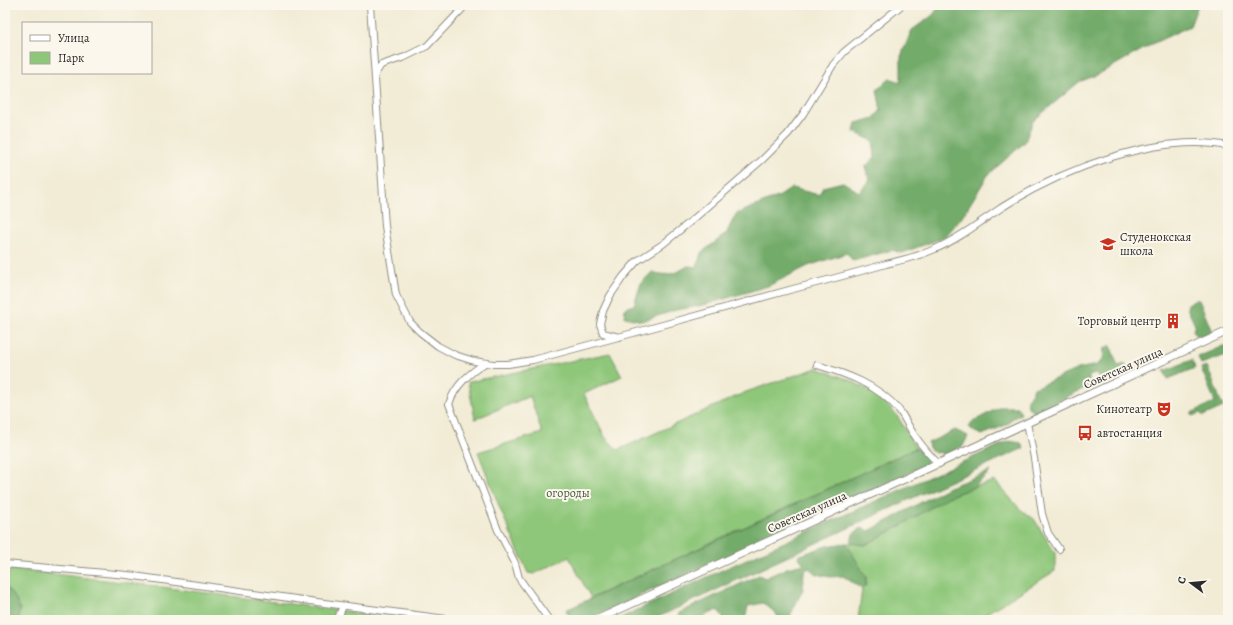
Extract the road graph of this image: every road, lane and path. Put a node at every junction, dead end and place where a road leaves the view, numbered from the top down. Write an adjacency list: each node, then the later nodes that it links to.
1 (370, 5): 4 (street)
2 (466, 5): 4 (street)
3 (902, 5): 7 (street)
4 (375, 74): 8 (street)
5 (1228, 146): 7 (street)
6 (1228, 331): 10 (street, Советская улица)
7 (620, 337): 8 (street)
8 (485, 362): 17 (street)
9 (817, 365): 11 (street)
10 (1027, 423): 11 (street, Советская улица); 12 (street)
11 (939, 464): 18 (street, Советская улица)
12 (1059, 549)
13 (5, 564): 14 (street)
14 (343, 606): 15 (street); 16 (street)
15 (337, 620)
16 (454, 620)
17 (549, 620)
18 (596, 620)

